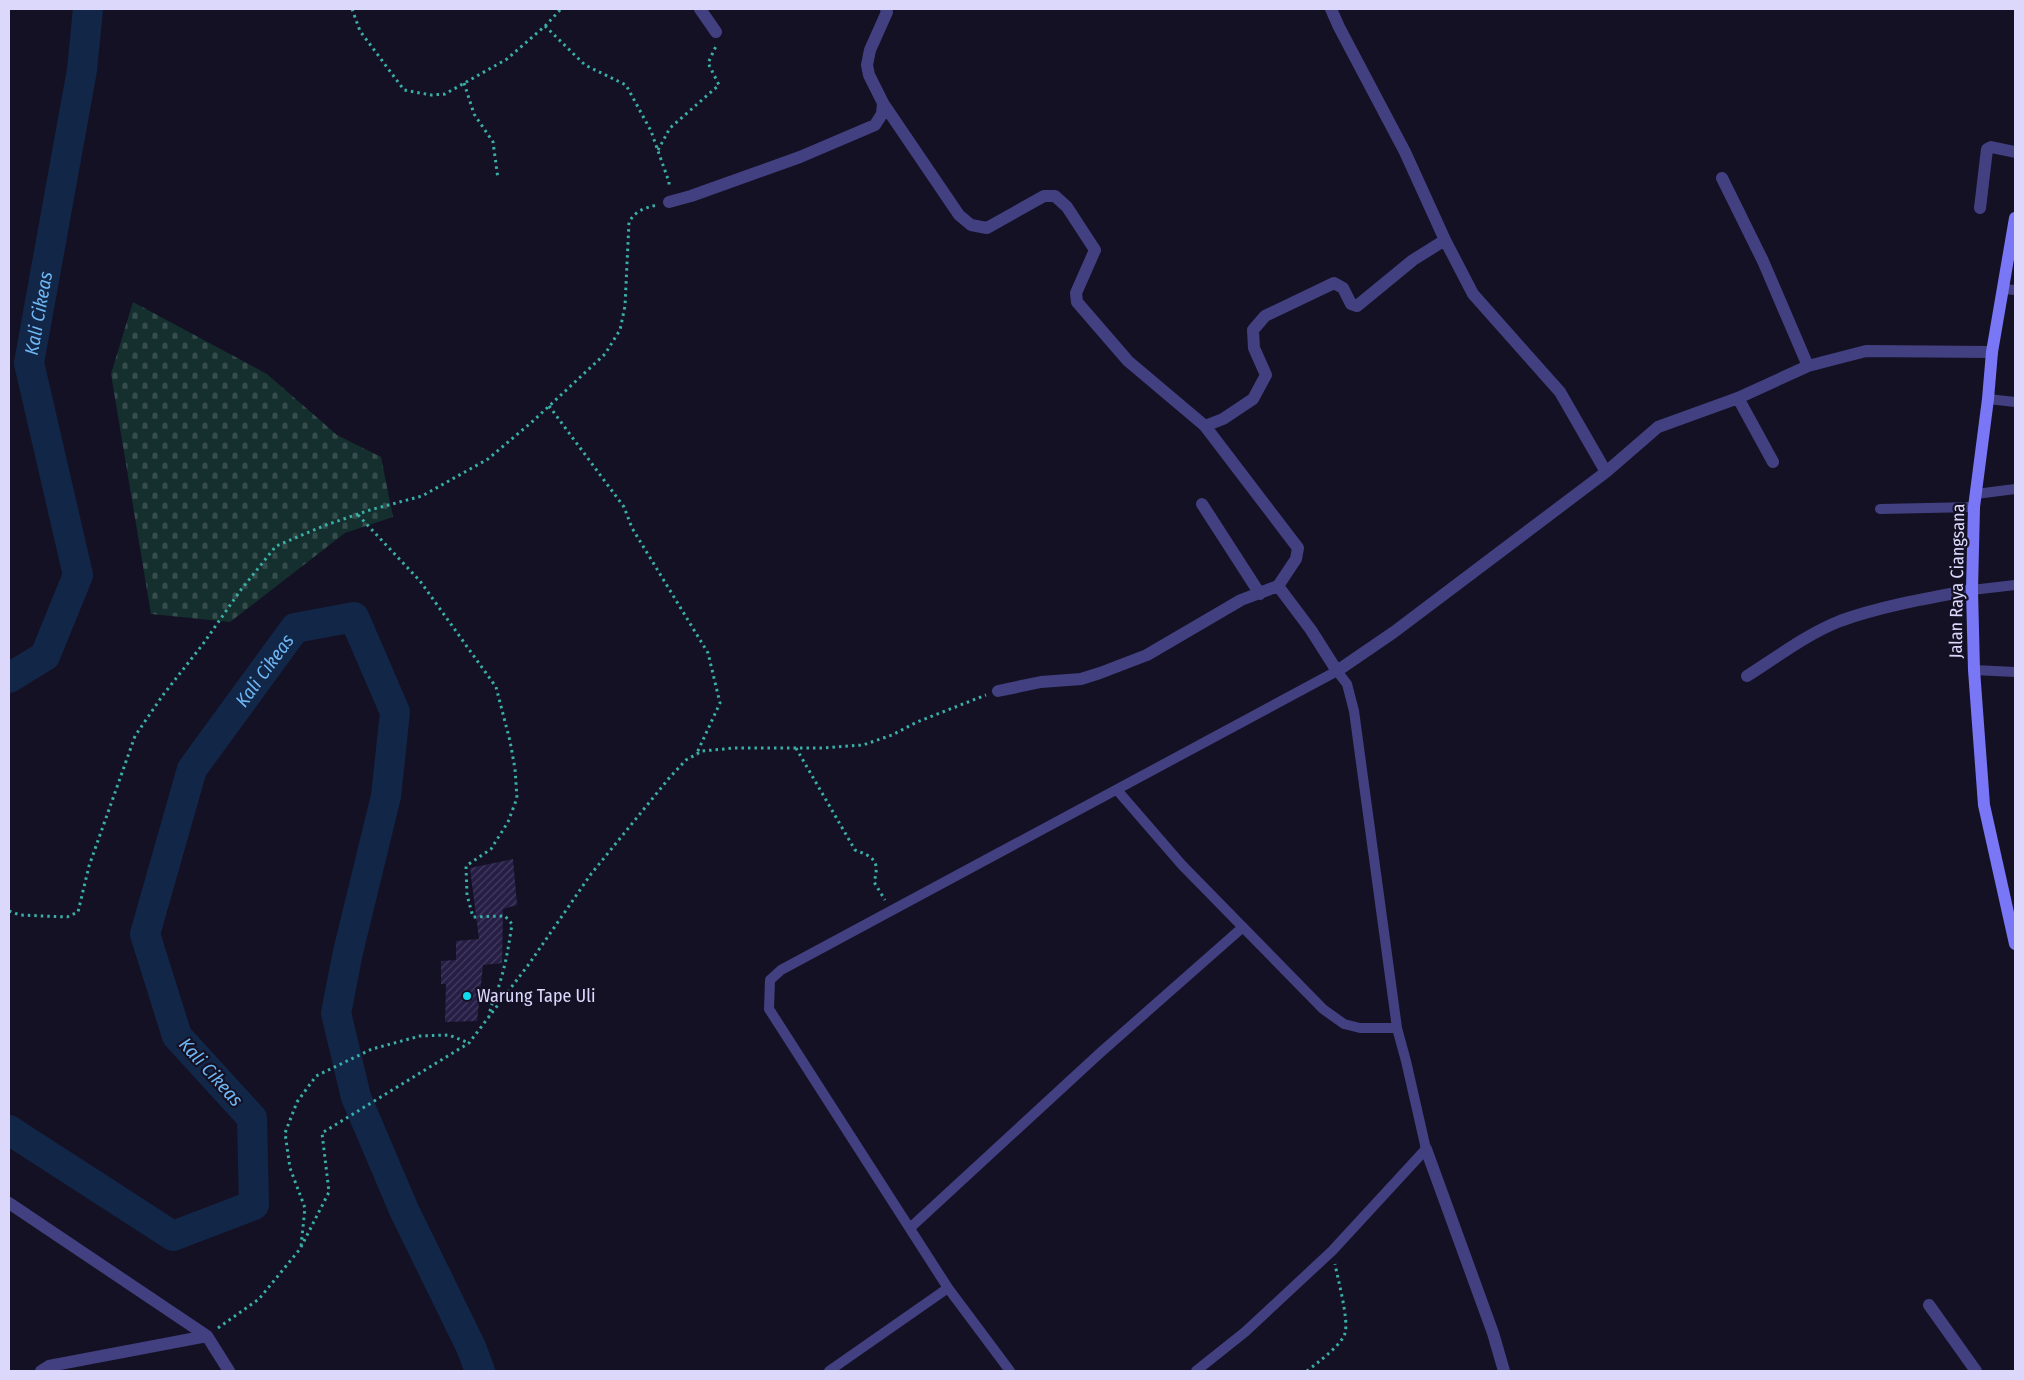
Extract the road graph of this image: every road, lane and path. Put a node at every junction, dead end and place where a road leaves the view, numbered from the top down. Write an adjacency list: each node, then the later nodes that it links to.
1 (352, 9): 8 (path)
2 (561, 9): 6 (path)
3 (700, 9): 7 (street)
4 (886, 9): 9 (street)
5 (1331, 9): 17 (street)
6 (545, 26): 8 (path); 10 (path)
7 (716, 32): 10 (path)
8 (464, 83): 13 (path)
9 (883, 103): 14 (street); 26 (street)
10 (658, 150): 14 (path)
11 (2015, 152): 15 (street)
12 (1722, 178): 21 (street)
13 (498, 179)
14 (669, 202): 25 (path)
15 (1980, 208)
16 (2015, 218): 18 (main road, Jalan Raya Ciangsana)
17 (1445, 240): 26 (street); 28 (street)
18 (2013, 245): 19 (main road, Jalan Raya Ciangsana)
19 (2009, 289): 20 (main road, Jalan Raya Ciangsana)
20 (1992, 352): 21 (street); 23 (main road, Jalan Raya Ciangsana)
21 (1808, 366): 22 (street)
22 (1738, 398): 27 (street); 28 (street)
23 (1988, 399): 24 (lane); 30 (main road, Jalan Raya Ciangsana)
24 (2015, 402)
25 (549, 406): 33 (path); 44 (path)
26 (1205, 426): 35 (street)
27 (1773, 462)
28 (1606, 472): 39 (street)
29 (2015, 489): 30 (lane)
30 (1975, 500): 32 (lane); 36 (main road, Jalan Raya Ciangsana)
31 (1202, 504): 37 (street)
32 (1880, 509)
33 (358, 515): 46 (path); 50 (path)
34 (2015, 585): 36 (lane)
35 (1278, 586): 37 (street); 39 (street)
36 (1972, 590): 38 (main road, Jalan Raya Ciangsana); 41 (street)
37 (1260, 594): 42 (street)
38 (1974, 670): 40 (lane); 49 (main road, Jalan Raya Ciangsana)
39 (1338, 671): 45 (lane); 51 (lane)
40 (2015, 672)
41 (1747, 676)
42 (998, 691): 43 (path)
43 (796, 748): 44 (path); 47 (path)
44 (695, 755): 50 (path)
45 (1117, 790): 47 (lane); 48 (lane)
46 (9, 911)
47 (891, 911): 55 (lane)
48 (1242, 927): 51 (lane); 55 (lane)
49 (2015, 944)
50 (489, 1017): 52 (path)
51 (1397, 1028): 53 (lane)
52 (469, 1043): 56 (path); 56 (path)
53 (1426, 1149): 57 (lane); 67 (street)
54 (9, 1204): 60 (street)
55 (910, 1228): 58 (lane)
56 (300, 1249): 60 (path)
57 (1332, 1252): 65 (lane); 66 (path)
58 (948, 1288): 63 (lane); 64 (lane)
59 (1930, 1305): 68 (street)
60 (207, 1336): 61 (street); 62 (street)
61 (41, 1371)
62 (228, 1371)
63 (829, 1371)
64 (1010, 1371)
65 (1196, 1371)
66 (1307, 1371)
67 (1504, 1371)
68 (1976, 1371)

